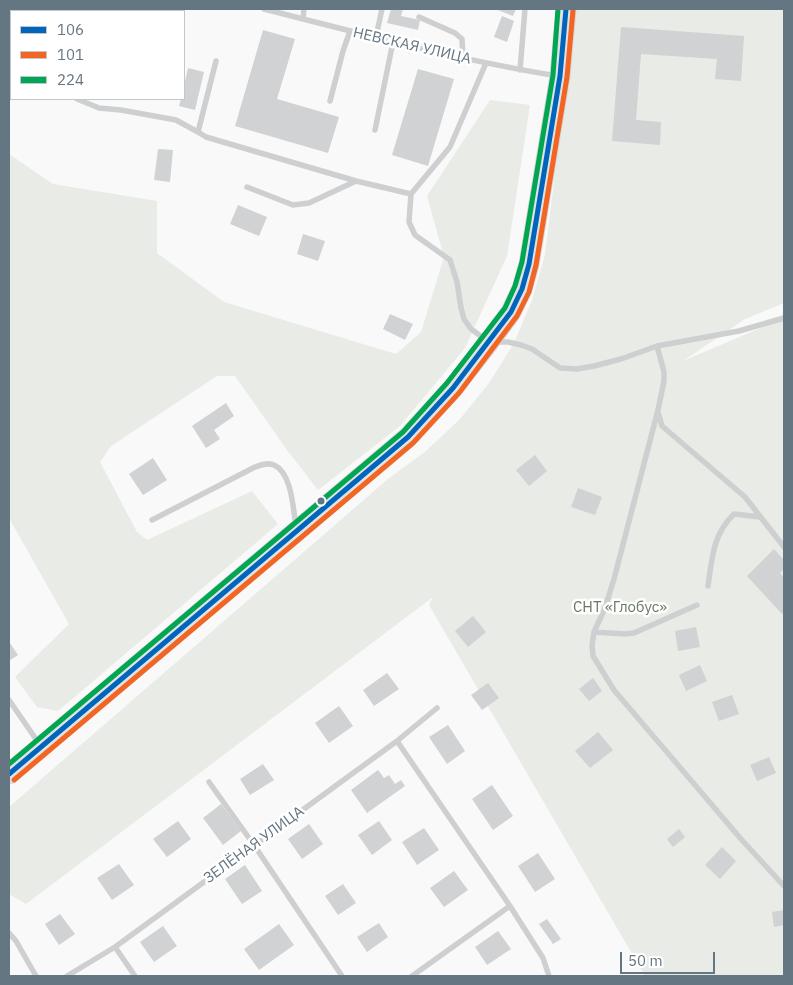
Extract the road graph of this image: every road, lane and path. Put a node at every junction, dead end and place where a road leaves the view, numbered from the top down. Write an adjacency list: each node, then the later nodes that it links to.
1 (264, 9): 7 (lane, НЕВСКАЯ УЛИЦА)
2 (304, 9): 7 (lane)
3 (382, 9): 9 (lane)
4 (525, 9): 14 (lane)
5 (566, 9): 15 (main road)
6 (420, 18): 11 (lane)
7 (303, 19): 8 (lane, НЕВСКАЯ УЛИЦА)
8 (350, 31): 9 (lane, НЕВСКАЯ УЛИЦА); 18 (lane)
9 (376, 37): 10 (lane, НЕВСКАЯ УЛИЦА)
10 (393, 42): 11 (lane, НЕВСКАЯ УЛИЦА); 20 (lane)
11 (463, 58): 13 (lane, НЕВСКАЯ УЛИЦА)
12 (216, 61): 21 (lane)
13 (486, 63): 14 (lane, НЕВСКАЯ УЛИЦА); 24 (lane)
14 (520, 70): 15 (lane, НЕВСКАЯ УЛИЦА)
15 (560, 76): 26 (main road)
16 (79, 100): 19 (lane)
17 (90, 100): 19 (lane)
18 (330, 101)
19 (99, 108): 21 (lane)
20 (375, 130)
21 (198, 132): 22 (lane)
22 (356, 181): 23 (lane); 24 (lane)
23 (247, 187)
24 (411, 194): 26 (lane)
25 (784, 318): 27 (lane)
26 (489, 342): 27 (lane); 31 (main road)
27 (657, 346): 28 (lane)
28 (658, 410): 29 (lane); 35 (lane)
29 (760, 517): 32 (lane); 33 (lane)
30 (152, 520): 31 (lane)
31 (296, 531): 40 (main road)
32 (784, 547)
33 (708, 586)
34 (697, 605): 35 (lane)
35 (594, 632): 44 (lane)
36 (9, 700): 38 (lane)
37 (437, 708): 39 (lane, ЗЕЛЁНАЯ УЛИЦА)
38 (12, 709): 40 (lane)
39 (397, 741): 43 (lane, ЗЕЛЁНАЯ УЛИЦА); 45 (lane)
40 (42, 747): 41 (main road)
41 (9, 774)
42 (209, 782): 43 (lane)
43 (254, 845): 47 (lane, ЗЕЛЁНАЯ УЛИЦА); 51 (lane)
44 (784, 886)
45 (510, 906): 52 (lane); 53 (lane)
46 (9, 933): 48 (lane)
47 (115, 947): 49 (lane, ЗЕЛЁНАЯ УЛИЦА); 50 (lane)
48 (36, 976)
49 (67, 976)
50 (135, 976)
51 (342, 976)
52 (412, 976)
53 (549, 976)

